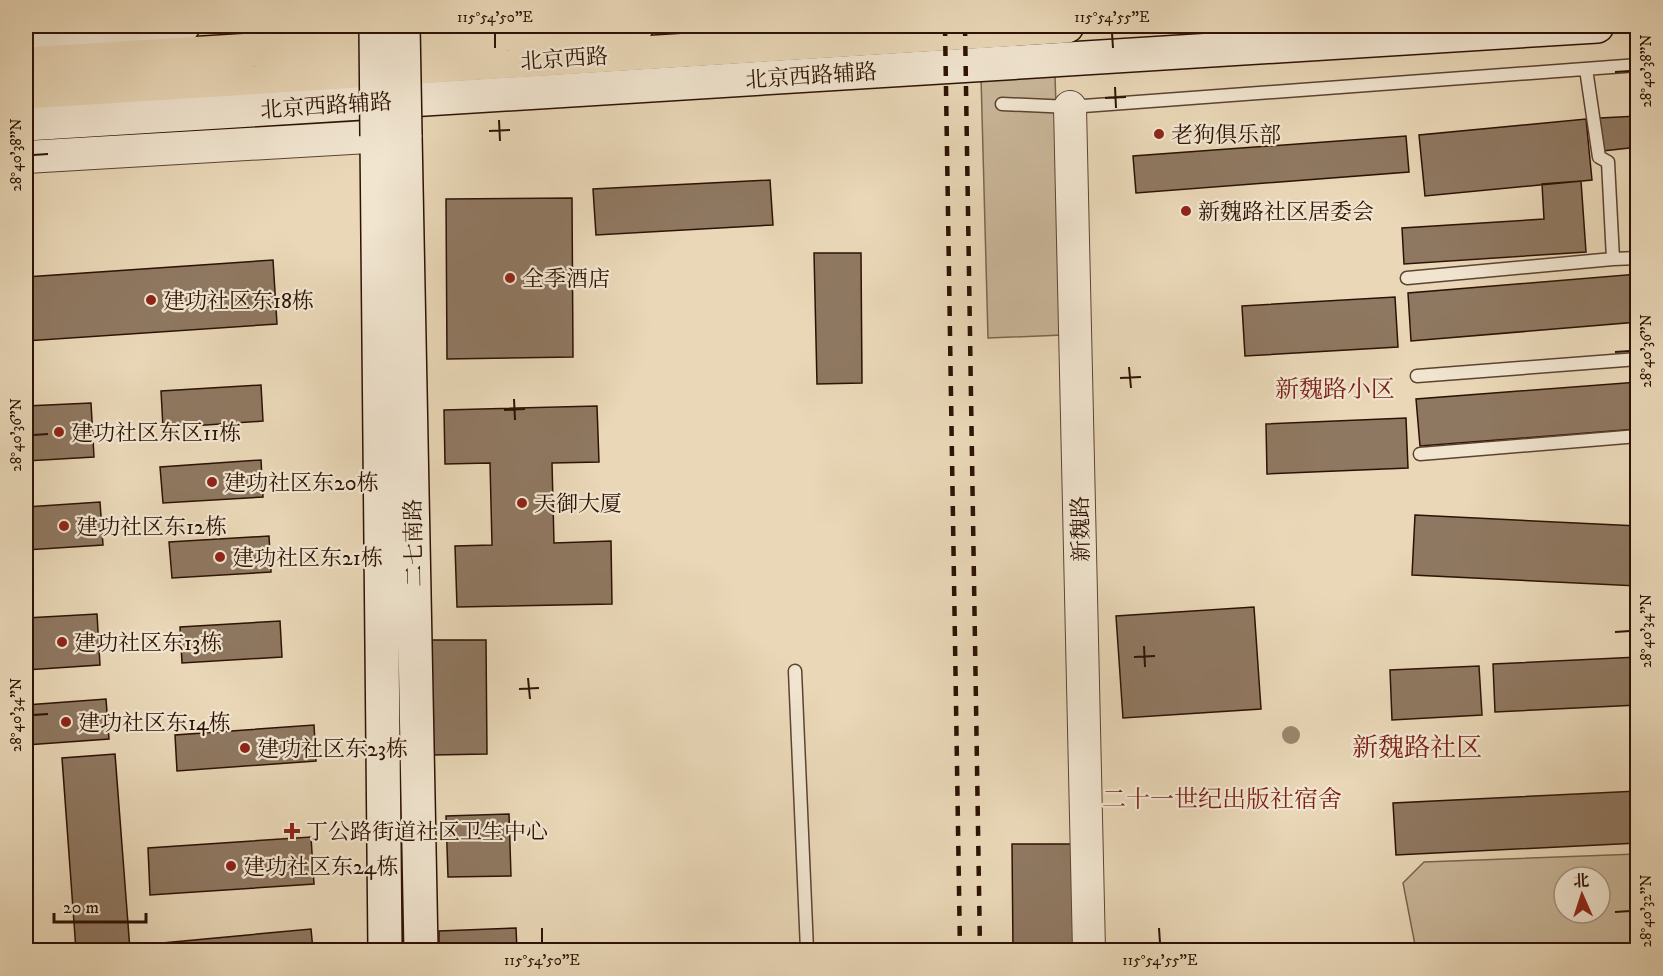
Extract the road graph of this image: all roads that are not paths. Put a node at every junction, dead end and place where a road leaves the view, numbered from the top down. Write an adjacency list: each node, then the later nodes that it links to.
1 (183, 26): 7 (main road)
2 (376, 26): 15 (main road, bridge)
3 (403, 26): 15 (main road, bridge)
4 (637, 26): 8 (main road, 北京西路)
5 (1067, 26): 11 (main road, 北京西路)
6 (1597, 26): 14 (main road, 北京西路辅路)
7 (26, 36)
8 (26, 64)
9 (1638, 65): 10 (lane)
10 (1586, 69): 13 (lane); 18 (lane)
11 (26, 92)
12 (1002, 104): 13 (lane)
13 (1070, 107): 28 (street, 新魏路)
14 (26, 124)
15 (391, 135): 16 (street, 北京西路辅路); 25 (main road, 二七南路); 26 (main road, 二七南路)
16 (26, 157)
17 (1638, 258): 18 (lane)
18 (1613, 259): 19 (lane)
19 (1407, 278)
20 (1638, 359): 21 (lane)
21 (1417, 376)
22 (1638, 436): 23 (lane)
23 (1420, 454)
24 (795, 671): 27 (lane)
25 (386, 951)
26 (421, 951)
27 (807, 951)
28 (1089, 951)

